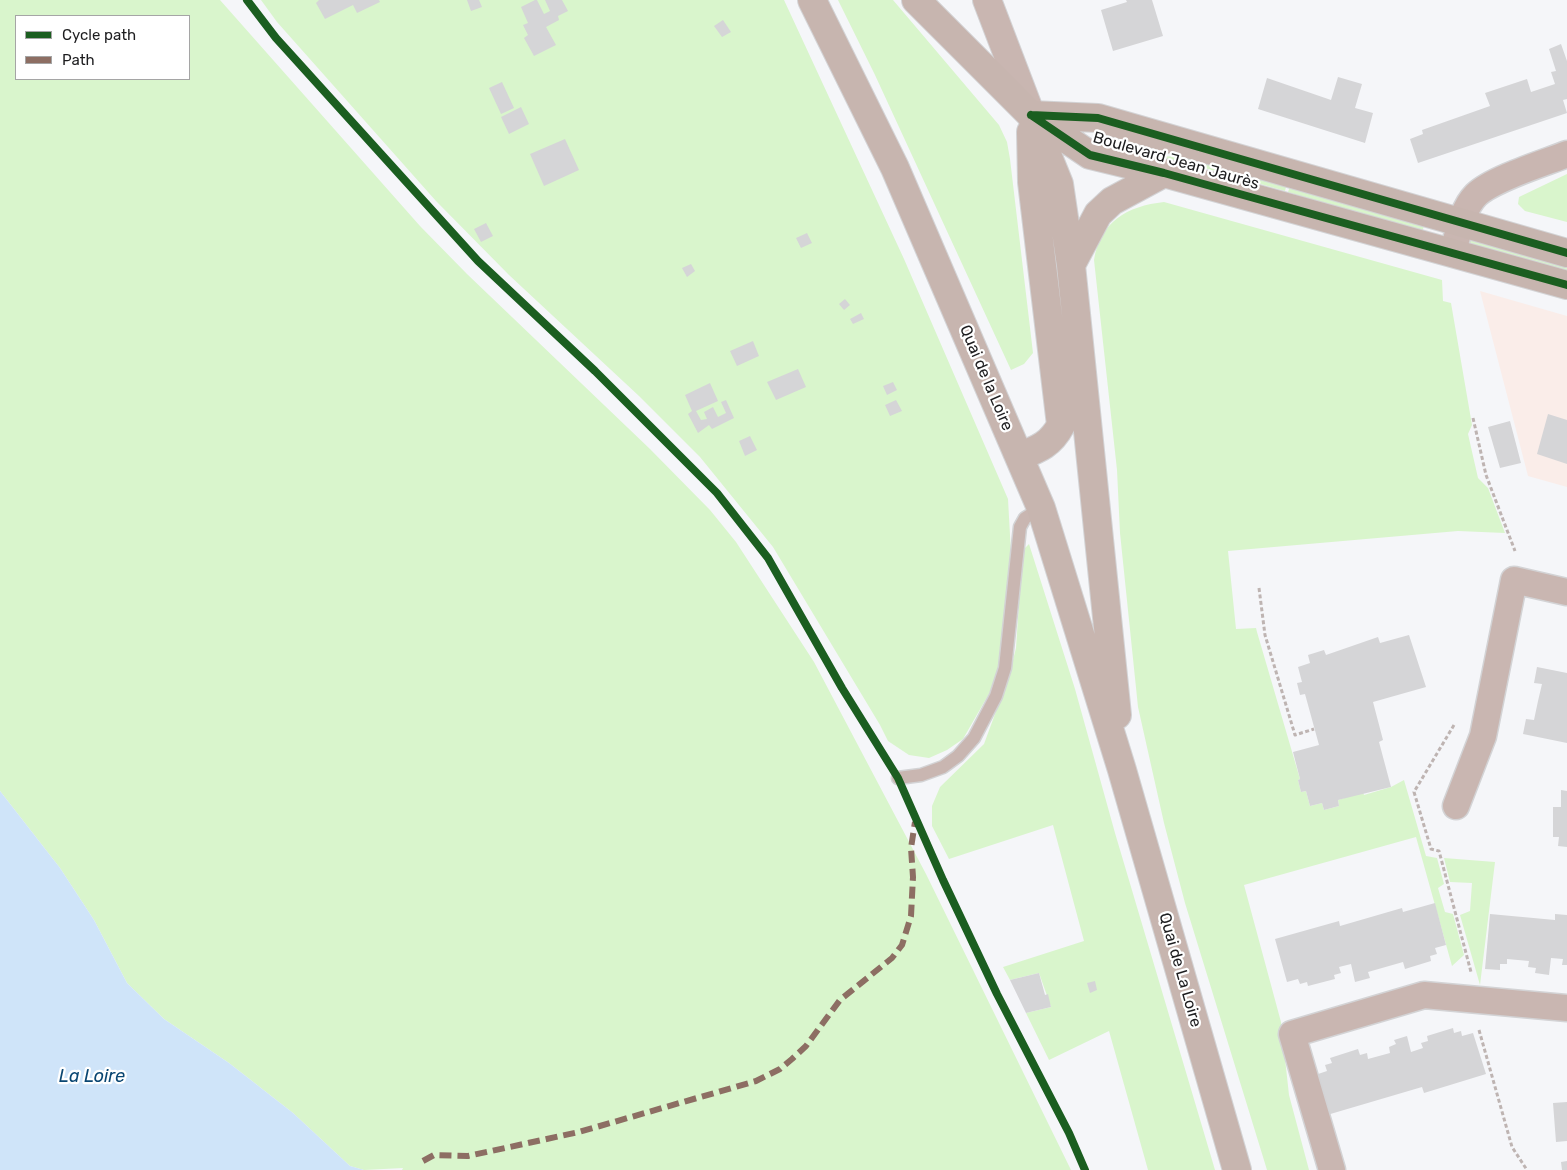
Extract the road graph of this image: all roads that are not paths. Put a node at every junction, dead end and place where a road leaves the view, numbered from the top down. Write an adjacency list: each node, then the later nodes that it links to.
1 (812, 0): 12 (main road, Quai de la Loire)
2 (916, 0): 4 (main road, Boulevard Jean Jaurès)
3 (987, 0): 4 (street)
4 (1031, 115): 6 (main road, Boulevard Jean Jaurès); 7 (main road, Boulevard Jean Jaurès); 10 (main road); 12 (main road)
5 (1567, 154): 7 (street)
6 (1164, 173): 8 (main road, Boulevard Jean Jaurès); 10 (main road)
7 (1461, 222): 8 (street); 9 (main road, Boulevard Jean Jaurès)
8 (1453, 252): 11 (main road, Boulevard Jean Jaurès)
9 (1567, 253)
10 (1071, 265): 15 (main road)
11 (1567, 285)
12 (1020, 456): 13 (main road, Quai de la Loire)
13 (1041, 508): 15 (main road, Quai de la Loire); 16 (lane)
14 (1567, 592): 17 (street)
15 (1122, 770): 19 (main road, Quai de La Loire)
16 (898, 778)
17 (1456, 806)
18 (1567, 1008): 20 (street)
19 (1237, 1170)
20 (1332, 1170)

